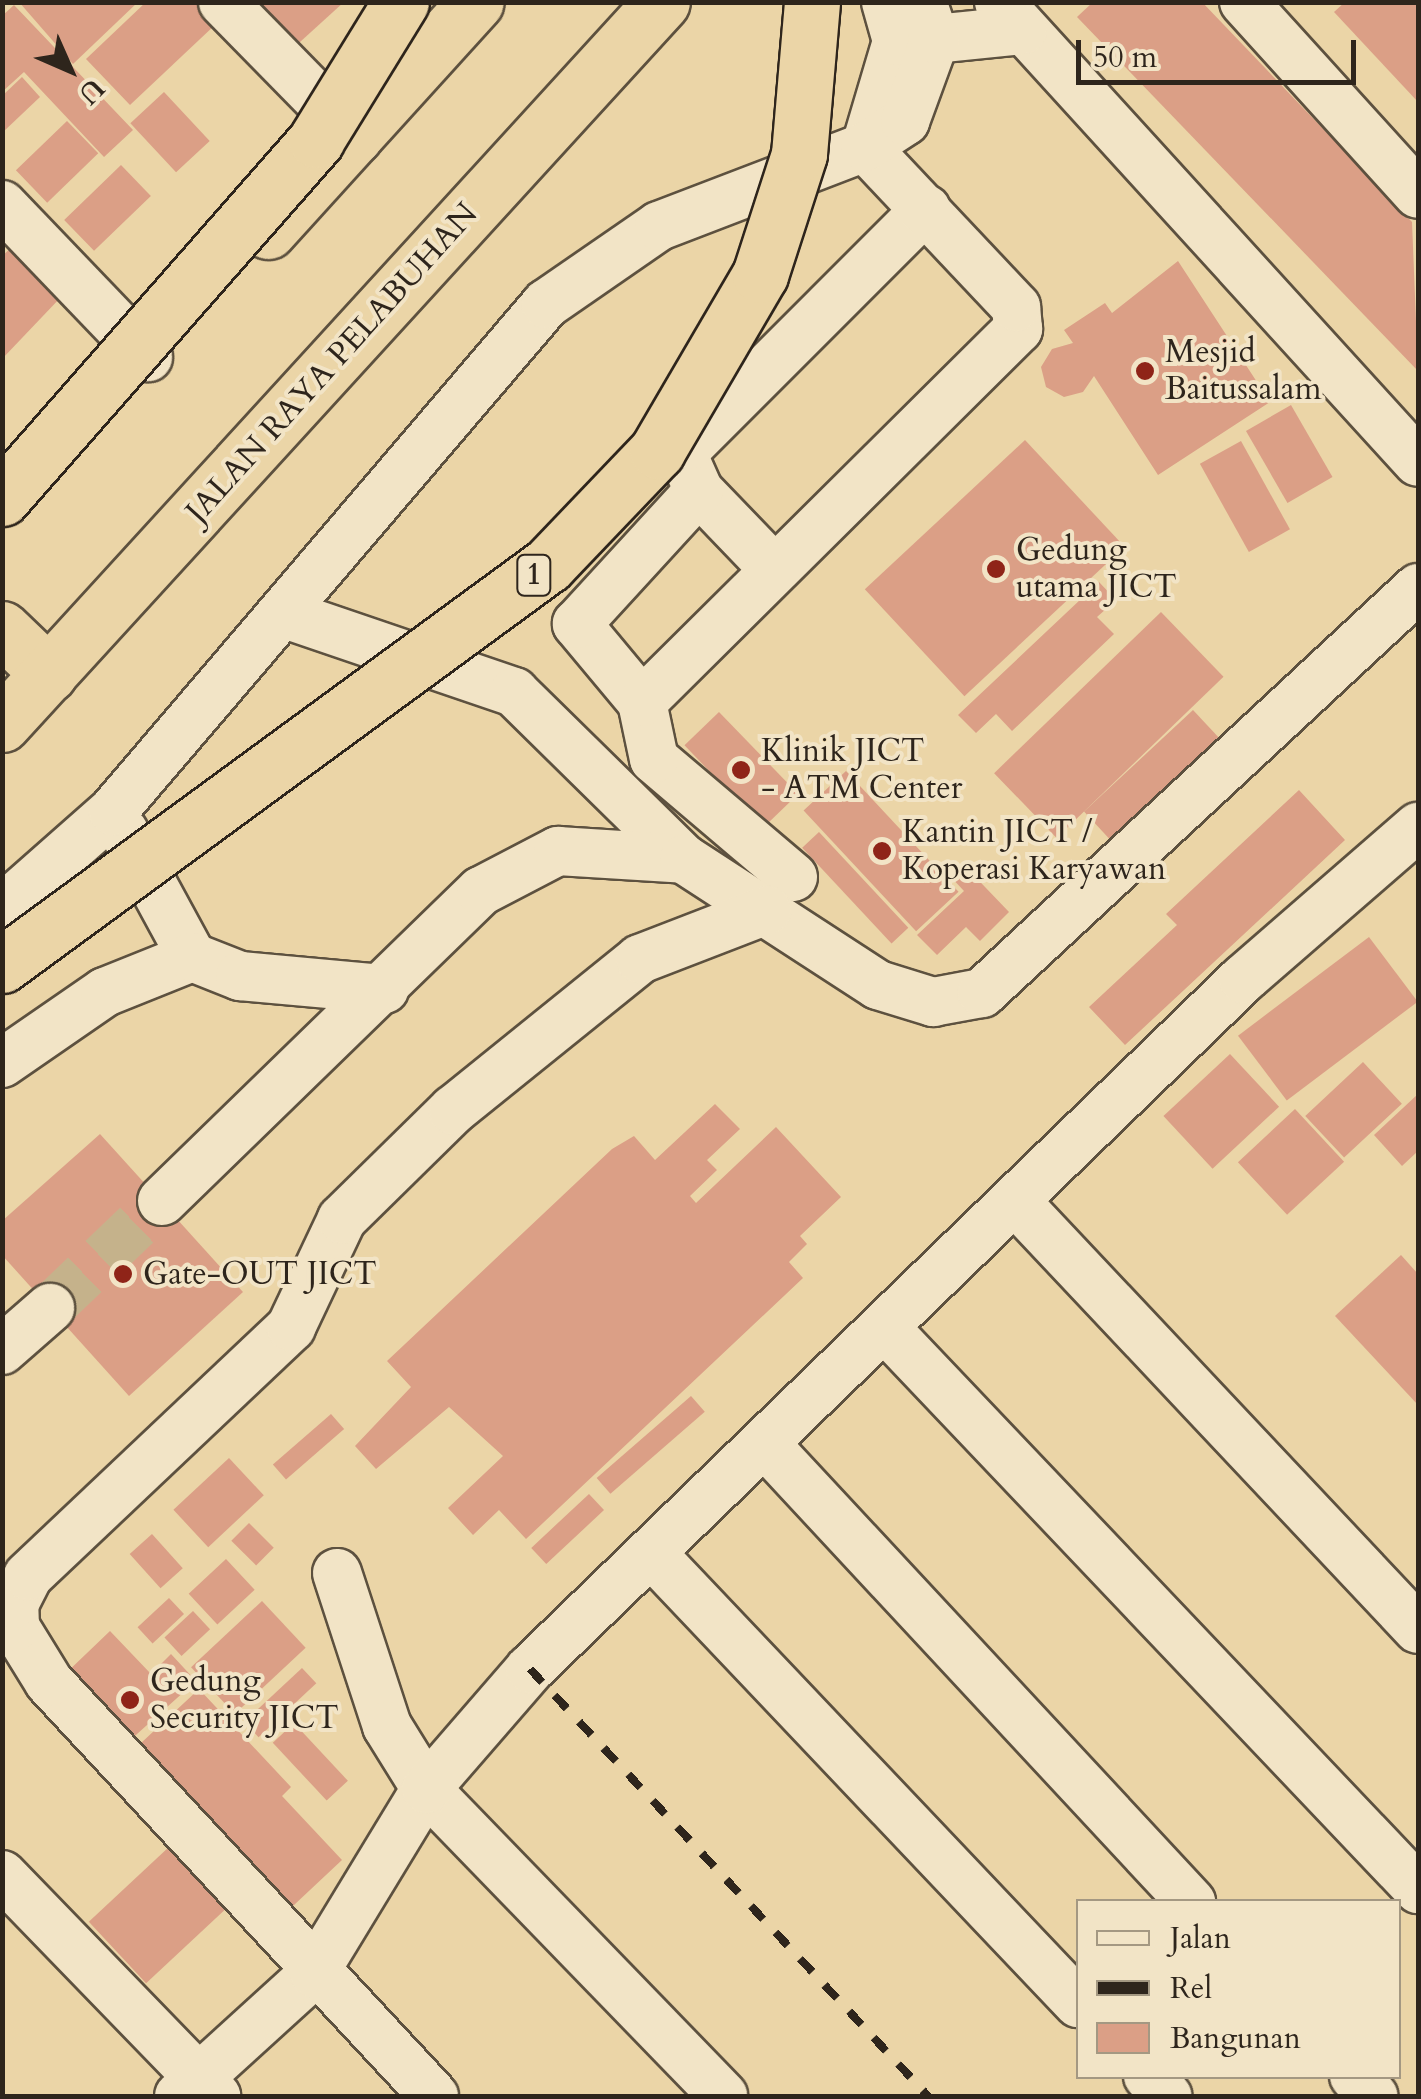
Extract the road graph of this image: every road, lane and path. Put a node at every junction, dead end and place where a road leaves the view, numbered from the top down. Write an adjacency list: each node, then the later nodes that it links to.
1 (224, 2): 10 (street)
2 (401, 2): 18 (highway, bridge)
3 (662, 2): 24 (highway, JALAN RAYA PELABUHAN)
4 (812, 2): 33 (highway, 1, bridge)
5 (886, 2): 11 (street)
6 (1244, 2): 12 (street)
7 (476, 8): 10 (highway)
8 (1011, 16): 9 (street); 16 (street)
9 (928, 20): 11 (street)
10 (357, 139): 15 (highway)
11 (866, 147): 14 (street); 22 (street)
12 (1418, 194)
13 (2, 204): 15 (street)
14 (926, 209): 17 (street); 20 (street)
15 (148, 357): 19 (highway)
16 (1418, 462)
17 (698, 491): 20 (street); 25 (street)
18 (2, 498)
19 (2, 507)
20 (774, 570): 25 (street)
21 (1418, 588): 30 (street)
22 (285, 614): 27 (street); 29 (street)
23 (2, 629): 24 (highway)
24 (48, 674): 26 (highway, JALAN RAYA PELABUHAN)
25 (642, 702): 30 (street)
26 (2, 724)
27 (113, 811): 31 (street); 32 (street)
28 (1418, 827): 37 (street)
29 (684, 859): 30 (street); 34 (street)
30 (780, 893): 49 (street)
31 (2, 909)
32 (192, 957): 34 (street); 35 (street)
33 (2, 964)
34 (384, 989): 36 (street)
35 (2, 1063)
36 (162, 1201)
37 (1017, 1203): 39 (street); 44 (street)
38 (50, 1308): 40 (street)
39 (888, 1330): 41 (street); 47 (street)
40 (2, 1350)
41 (767, 1446): 42 (street); 48 (street)
42 (653, 1556): 45 (street); 50 (street)
43 (337, 1573): 45 (street)
44 (1418, 1629)
45 (426, 1789): 49 (street); 53 (street)
46 (2, 1875): 51 (street)
47 (1418, 1888)
48 (1188, 1899)
49 (314, 1974): 51 (street); 52 (street)
50 (1076, 2001)
51 (198, 2091)
52 (434, 2096)
53 (723, 2096)

